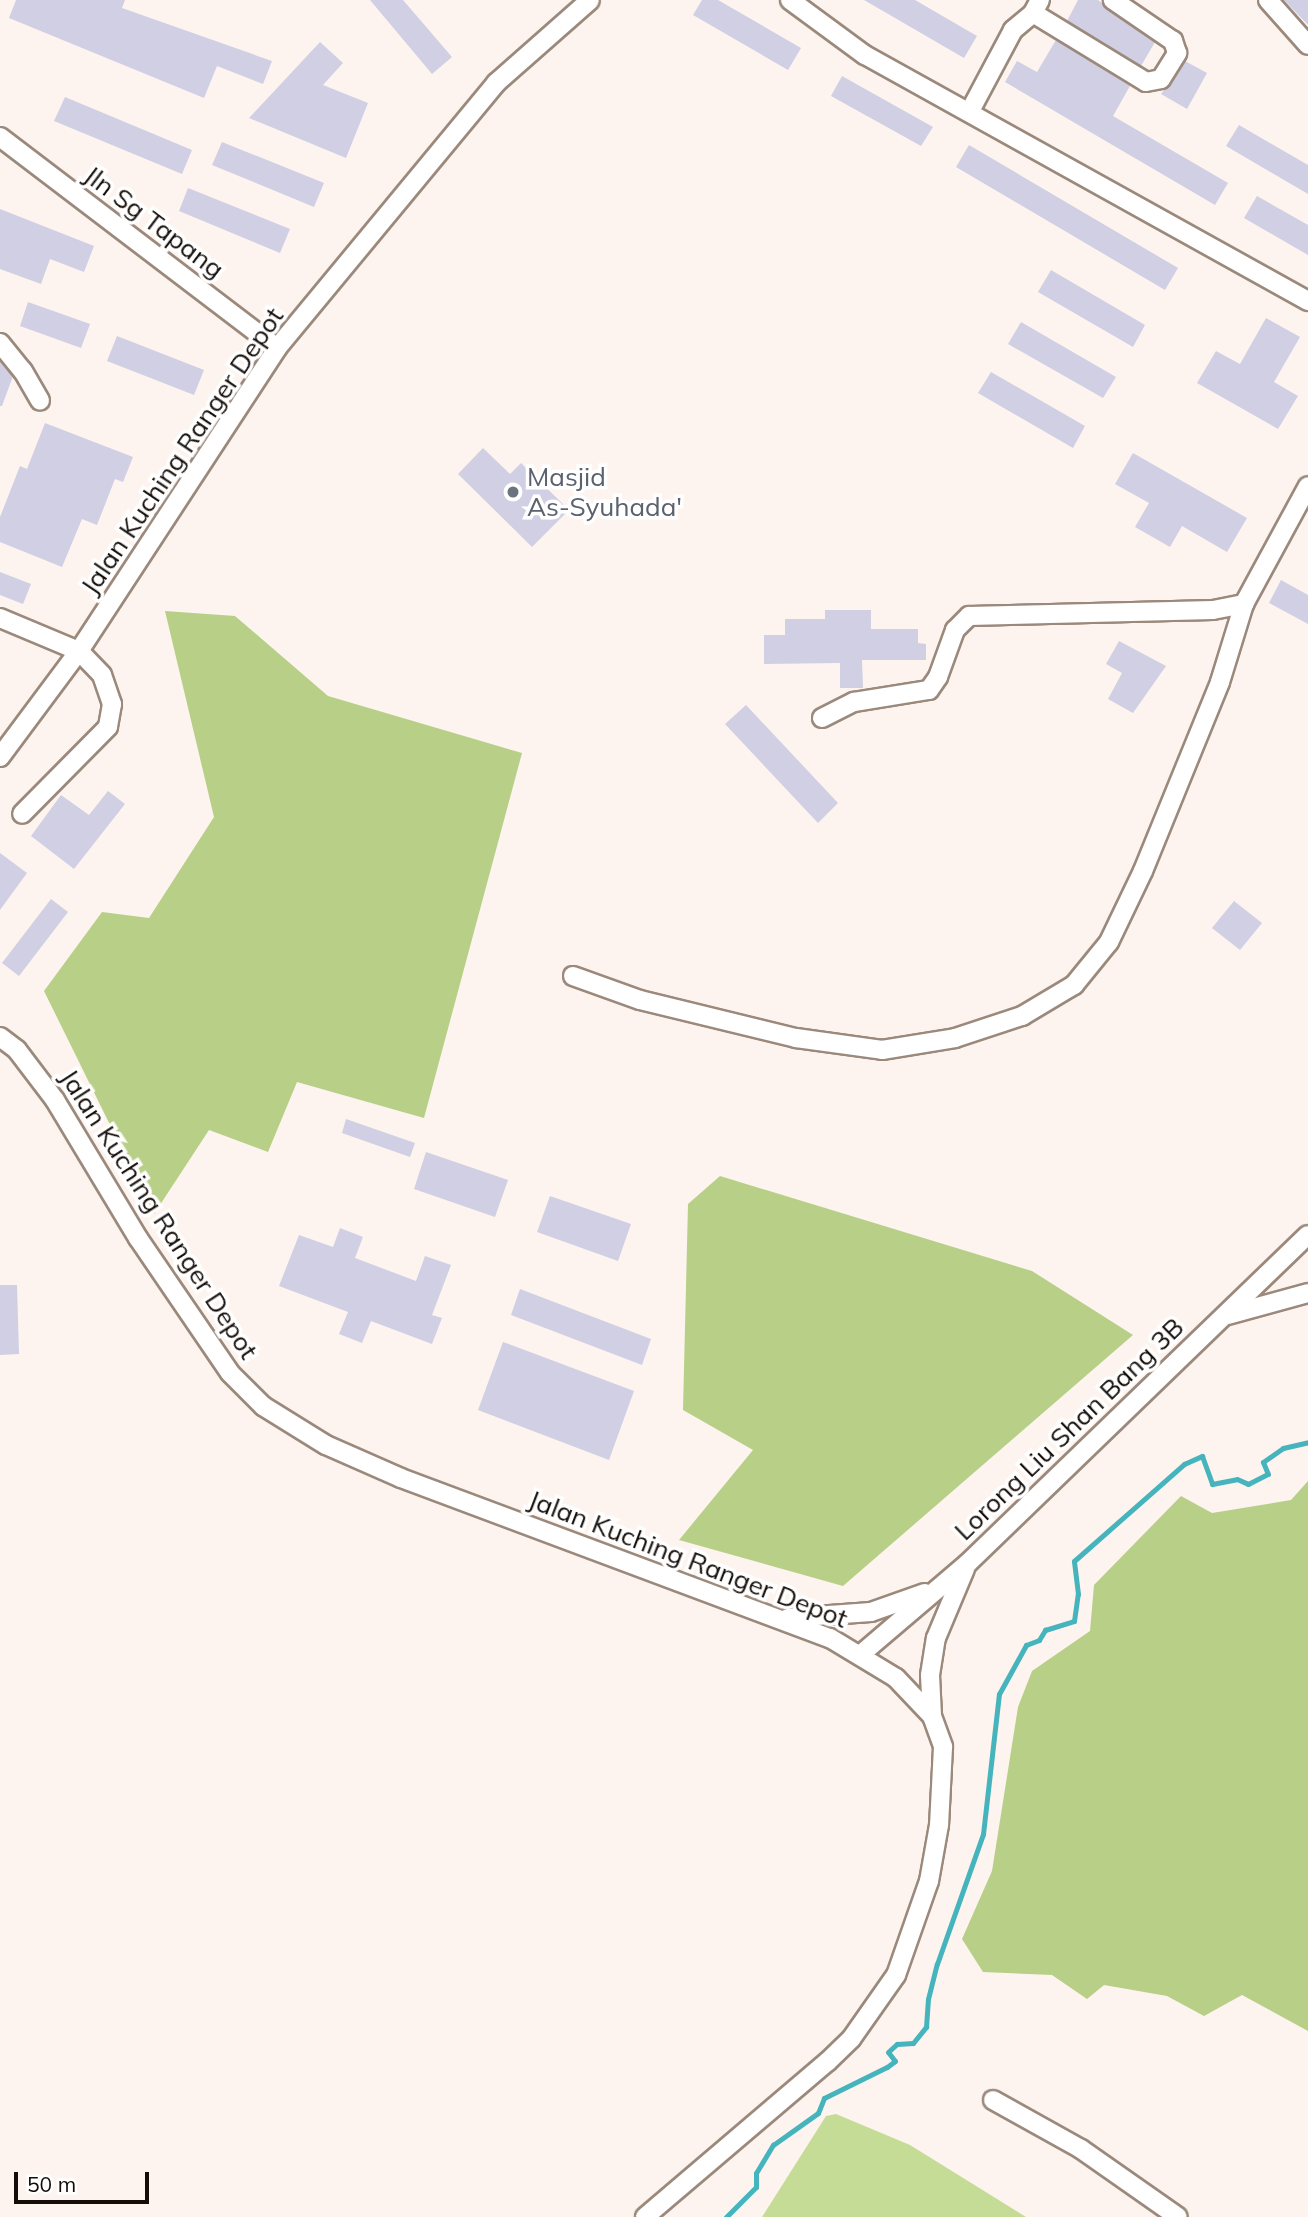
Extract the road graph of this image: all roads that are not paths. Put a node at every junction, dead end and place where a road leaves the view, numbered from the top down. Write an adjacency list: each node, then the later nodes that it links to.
1 (590, 0): 11 (street, Jalan Kuching Ranger Depot)
2 (790, 0): 7 (street)
3 (1113, 0): 5 (street)
4 (1268, 0): 6 (street)
5 (1036, 7): 7 (street)
6 (1308, 45)
7 (970, 111): 9 (street)
8 (0, 137): 11 (street, Jln Sg Tapang)
9 (1308, 301)
10 (0, 343): 12 (street)
11 (277, 348): 16 (street, Jalan Kuching Ranger Depot)
12 (40, 401)
13 (1308, 486): 14 (street)
14 (1244, 604): 17 (street); 20 (street)
15 (0, 618): 16 (street)
16 (79, 651): 18 (street, Jalan Kuching Ranger Depot); 19 (street)
17 (821, 718)
18 (0, 757)
19 (22, 814)
20 (573, 976)
21 (0, 1037): 27 (street, Jalan Kuching Ranger Depot)
22 (1308, 1235): 24 (street, Lorong Liu Shan Bang 3B)
23 (1308, 1293): 24 (street)
24 (1225, 1315): 25 (street, Lorong Liu Shan Bang 3B)
25 (968, 1563): 26 (street, Lorong Liu Shan Bang 3B); 29 (street)
26 (933, 1590): 27 (street); 28 (street, Lorong Liu Shan Bang 3B)
27 (778, 1618): 28 (street, Jalan Kuching Ranger Depot)
28 (860, 1655): 29 (street, Jalan Kuching Ranger Depot)
29 (932, 1716): 31 (street, Jalan Kuching Ranger Depot)
30 (993, 2100): 32 (street)
31 (645, 2217)
32 (1178, 2217)

